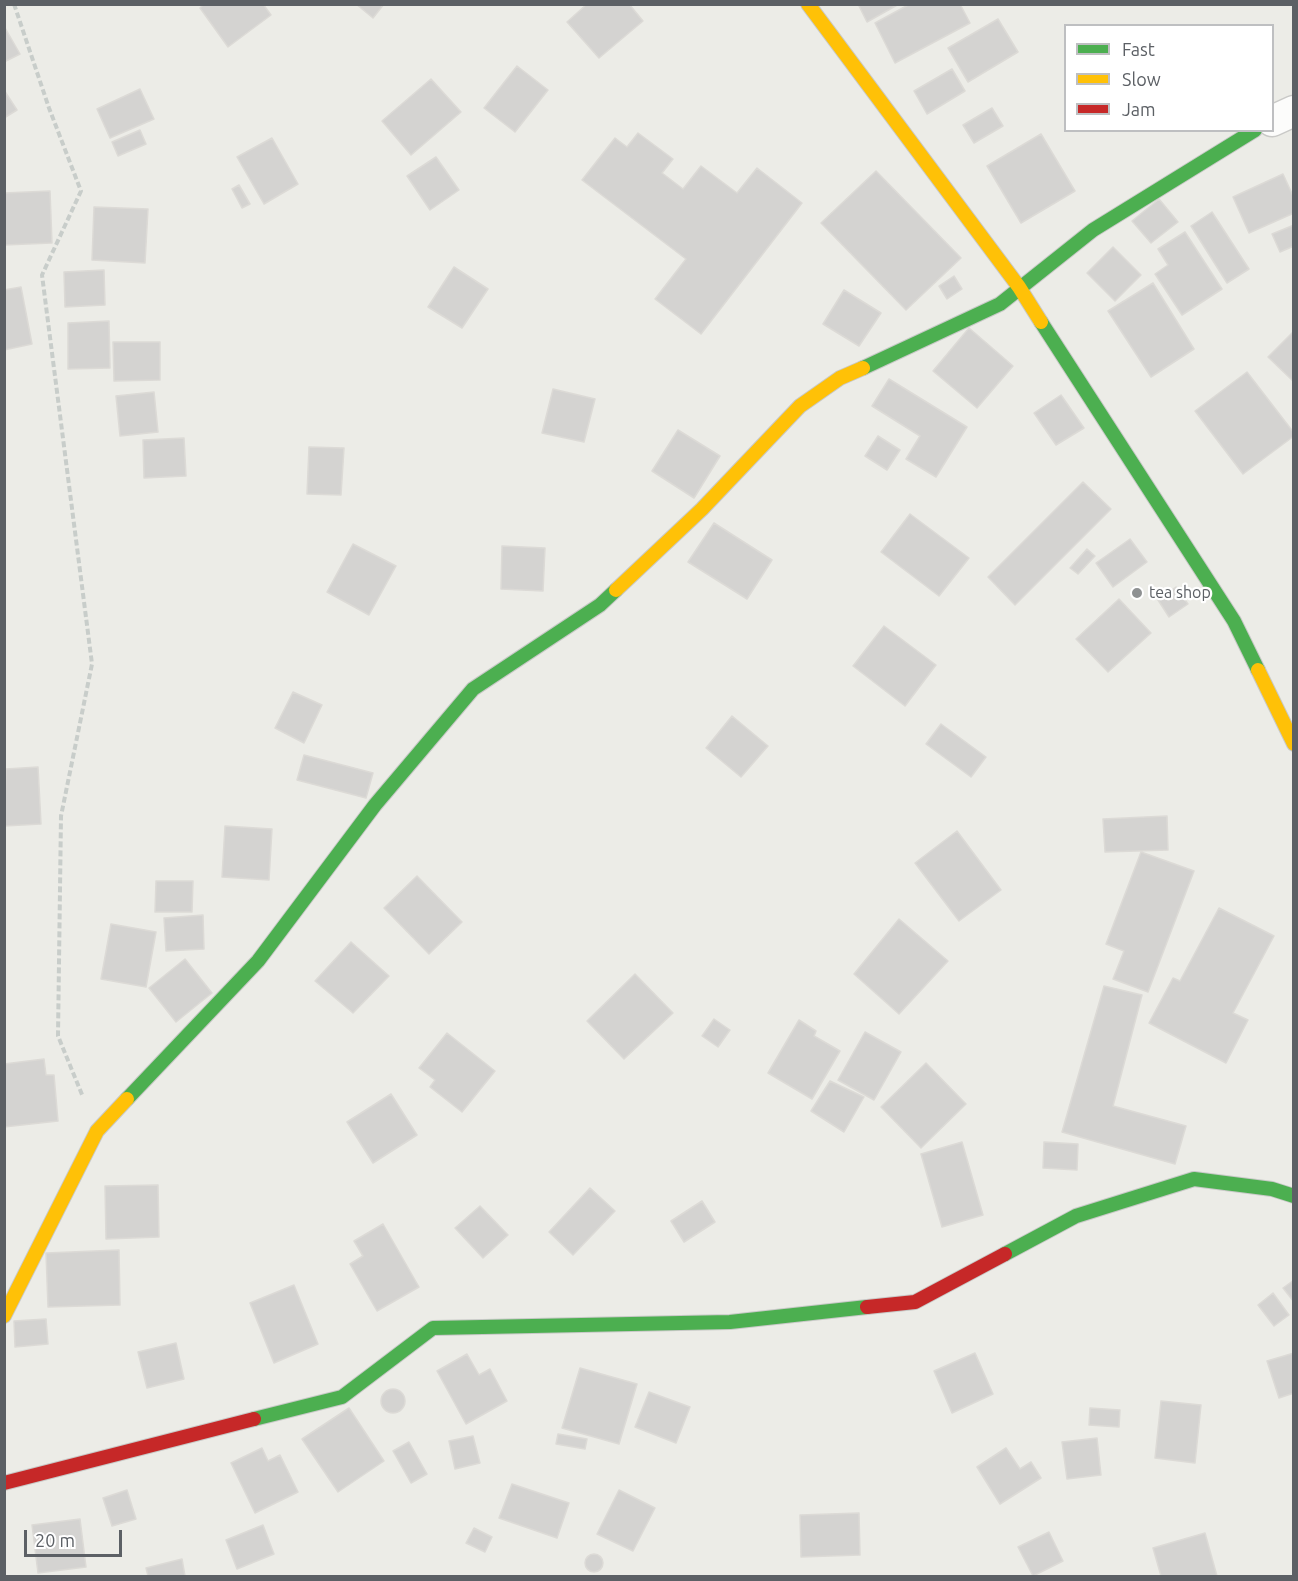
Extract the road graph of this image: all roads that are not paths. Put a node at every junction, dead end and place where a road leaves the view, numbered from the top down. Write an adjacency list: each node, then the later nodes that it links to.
1 (808, 4): 5 (main road)
2 (1293, 111): 3 (street)
3 (1274, 120)
4 (1252, 132): 5 (main road)
5 (1018, 287): 6 (main road); 8 (main road)
6 (1293, 744)
7 (1293, 1196): 9 (main road)
8 (4, 1316)
9 (4, 1483)

